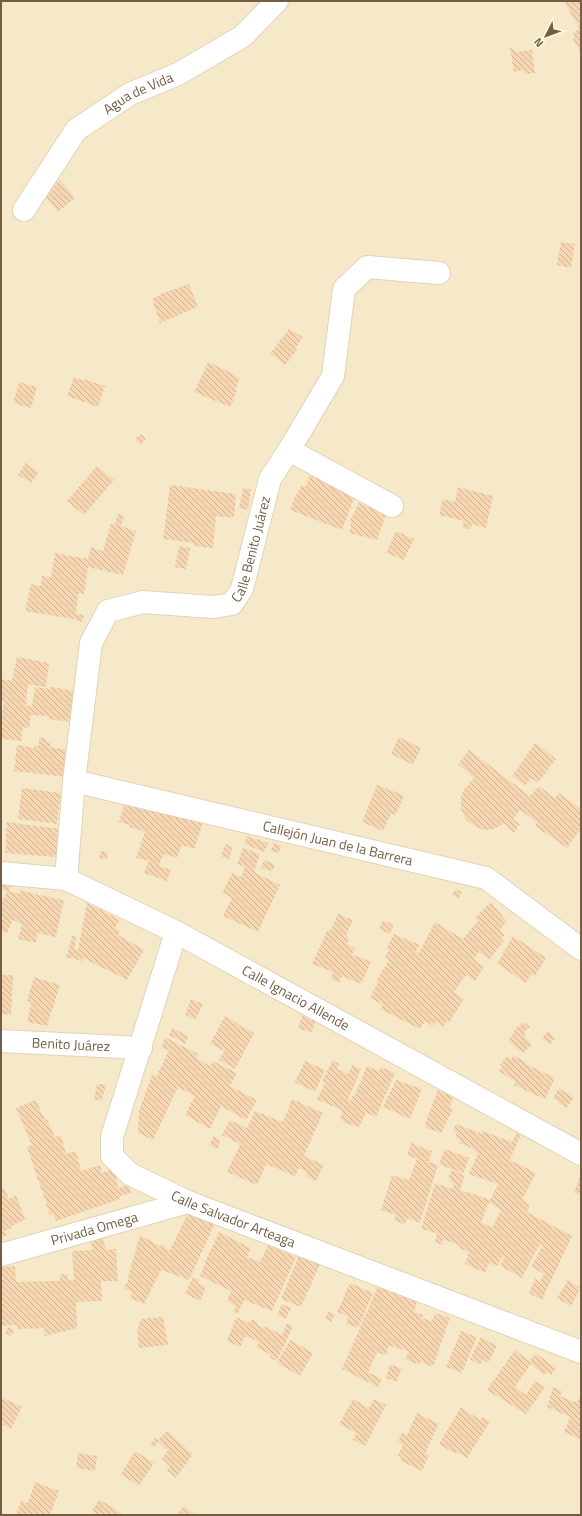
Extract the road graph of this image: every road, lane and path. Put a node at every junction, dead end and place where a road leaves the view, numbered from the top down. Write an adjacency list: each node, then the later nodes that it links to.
1 (277, 1): 2 (street, Agua de Vida)
2 (24, 210)
3 (439, 273): 4 (street, Calle Benito Juárez)
4 (289, 450): 5 (street); 6 (street, Calle Benito Juárez)
5 (392, 506)
6 (74, 781): 8 (street, Calle Benito Juárez); 10 (street, Callejón Juan de la Barrera)
7 (1, 873): 8 (street, Calle Ignacio Allende)
8 (66, 879): 9 (street, Calle Ignacio Allende)
9 (176, 932): 12 (street, Calle Salvador Arteaga); 13 (street, Calle Ignacio Allende)
10 (581, 949)
11 (1, 1041): 12 (street, Benito Juárez)
12 (141, 1048): 14 (street, Calle Salvador Arteaga)
13 (581, 1154)
14 (188, 1202): 15 (street, Privada Omega); 16 (street, Calle Salvador Arteaga)
15 (1, 1255)
16 (581, 1352)

